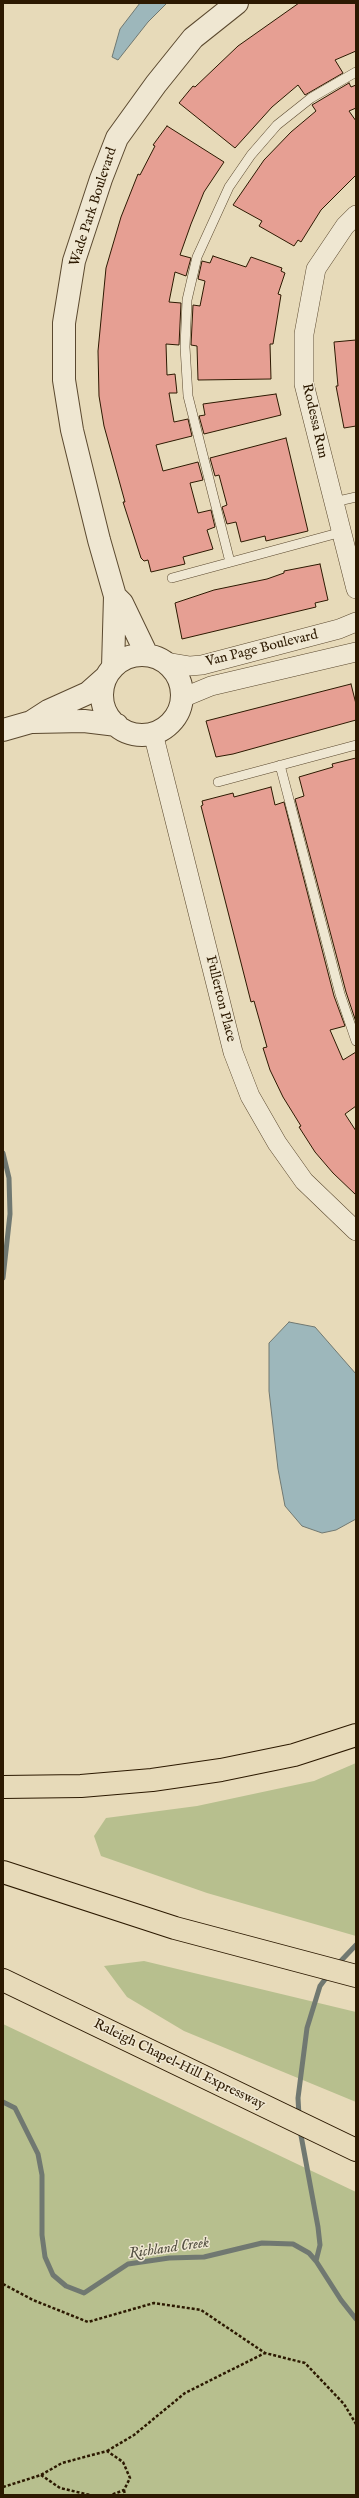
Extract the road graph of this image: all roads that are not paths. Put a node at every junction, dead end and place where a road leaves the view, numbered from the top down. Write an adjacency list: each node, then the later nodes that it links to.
1 (237, 3): 10 (street, Wade Park Boulevard)
2 (356, 72): 7 (lane)
3 (356, 215): 5 (street, Rodessa Run)
4 (356, 496): 5 (lane)
5 (334, 502): 6 (street, Rodessa Run)
6 (342, 532): 7 (lane); 9 (street, Rodessa Run)
7 (230, 562): 8 (lane)
8 (172, 578)
9 (356, 589)
10 (115, 596): 13 (street, Wade Park Boulevard); 14 (street, Wade Park Boulevard)
11 (356, 622): 13 (street, Van Page Boulevard)
12 (356, 652): 15 (street, Van Page Boulevard)
13 (157, 659): 14 (street); 15 (street)
14 (110, 672): 16 (street); 17 (street)
15 (182, 698): 19 (street)
16 (31, 722): 17 (street); 18 (street)
17 (116, 725): 19 (street)
18 (3, 730)
19 (154, 733): 24 (street, Fullerton Place)
20 (356, 745): 21 (lane)
21 (280, 765): 22 (lane); 23 (lane)
22 (218, 782)
23 (356, 1041)
24 (356, 1232)
25 (356, 1735): 26 (highway)
26 (3, 1787)
27 (3, 1872): 28 (highway)
28 (356, 1976)
29 (3, 1980): 30 (highway, Raleigh Chapel–Hill Expressway)
30 (356, 2150)

